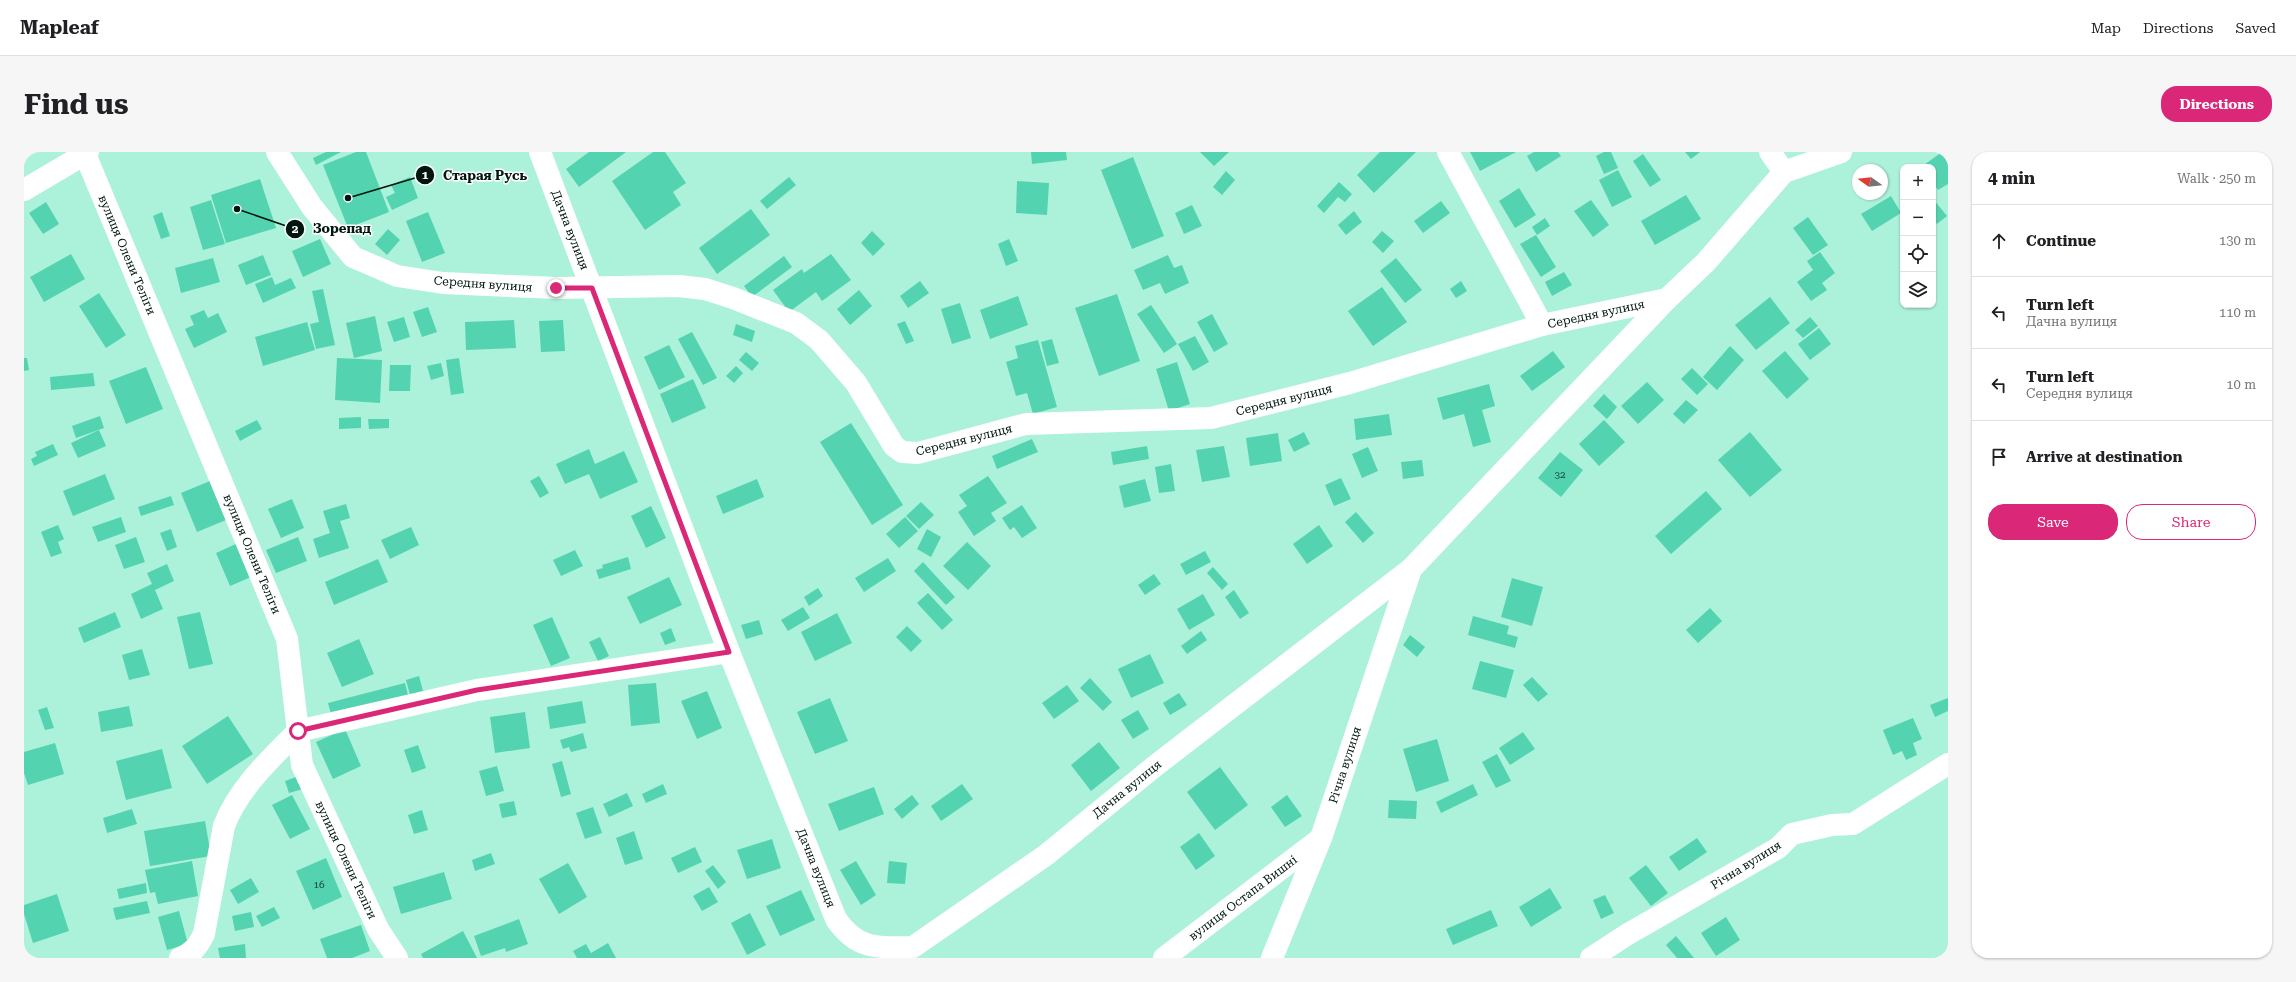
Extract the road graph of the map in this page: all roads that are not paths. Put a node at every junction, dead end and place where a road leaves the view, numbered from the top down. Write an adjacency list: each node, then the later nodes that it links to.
1 (277, 152): 9 (street, Середня вулиця)
2 (540, 152): 9 (street, Дачна вулиця)
3 (1448, 152): 11 (street)
4 (1770, 152): 7 (street)
5 (1841, 152): 7 (street, Середня вулиця)
6 (87, 153): 8 (street); 14 (street, вулиця Олени Теліги)
7 (1784, 172): 10 (street, Середня вулиця)
8 (24, 190)
9 (592, 288): 11 (street, Середня вулиця); 13 (street, Дачна вулиця)
10 (1667, 299): 11 (street, Середня вулиця); 12 (street, Середня вулиця)
11 (1542, 325)
12 (1411, 569): 13 (street, Дачна вулиця); 16 (street, Річна вулиця)
13 (729, 652): 14 (street)
14 (298, 731): 17 (street); 18 (street, вулиця Олени Теліги)
15 (1948, 764): 21 (street, Річна вулиця)
16 (1321, 838): 19 (street, вулиця Остапа Вишні); 20 (street, Річна вулиця)
17 (180, 958)
18 (397, 958)
19 (1164, 958)
20 (1272, 958)
21 (1590, 958)

